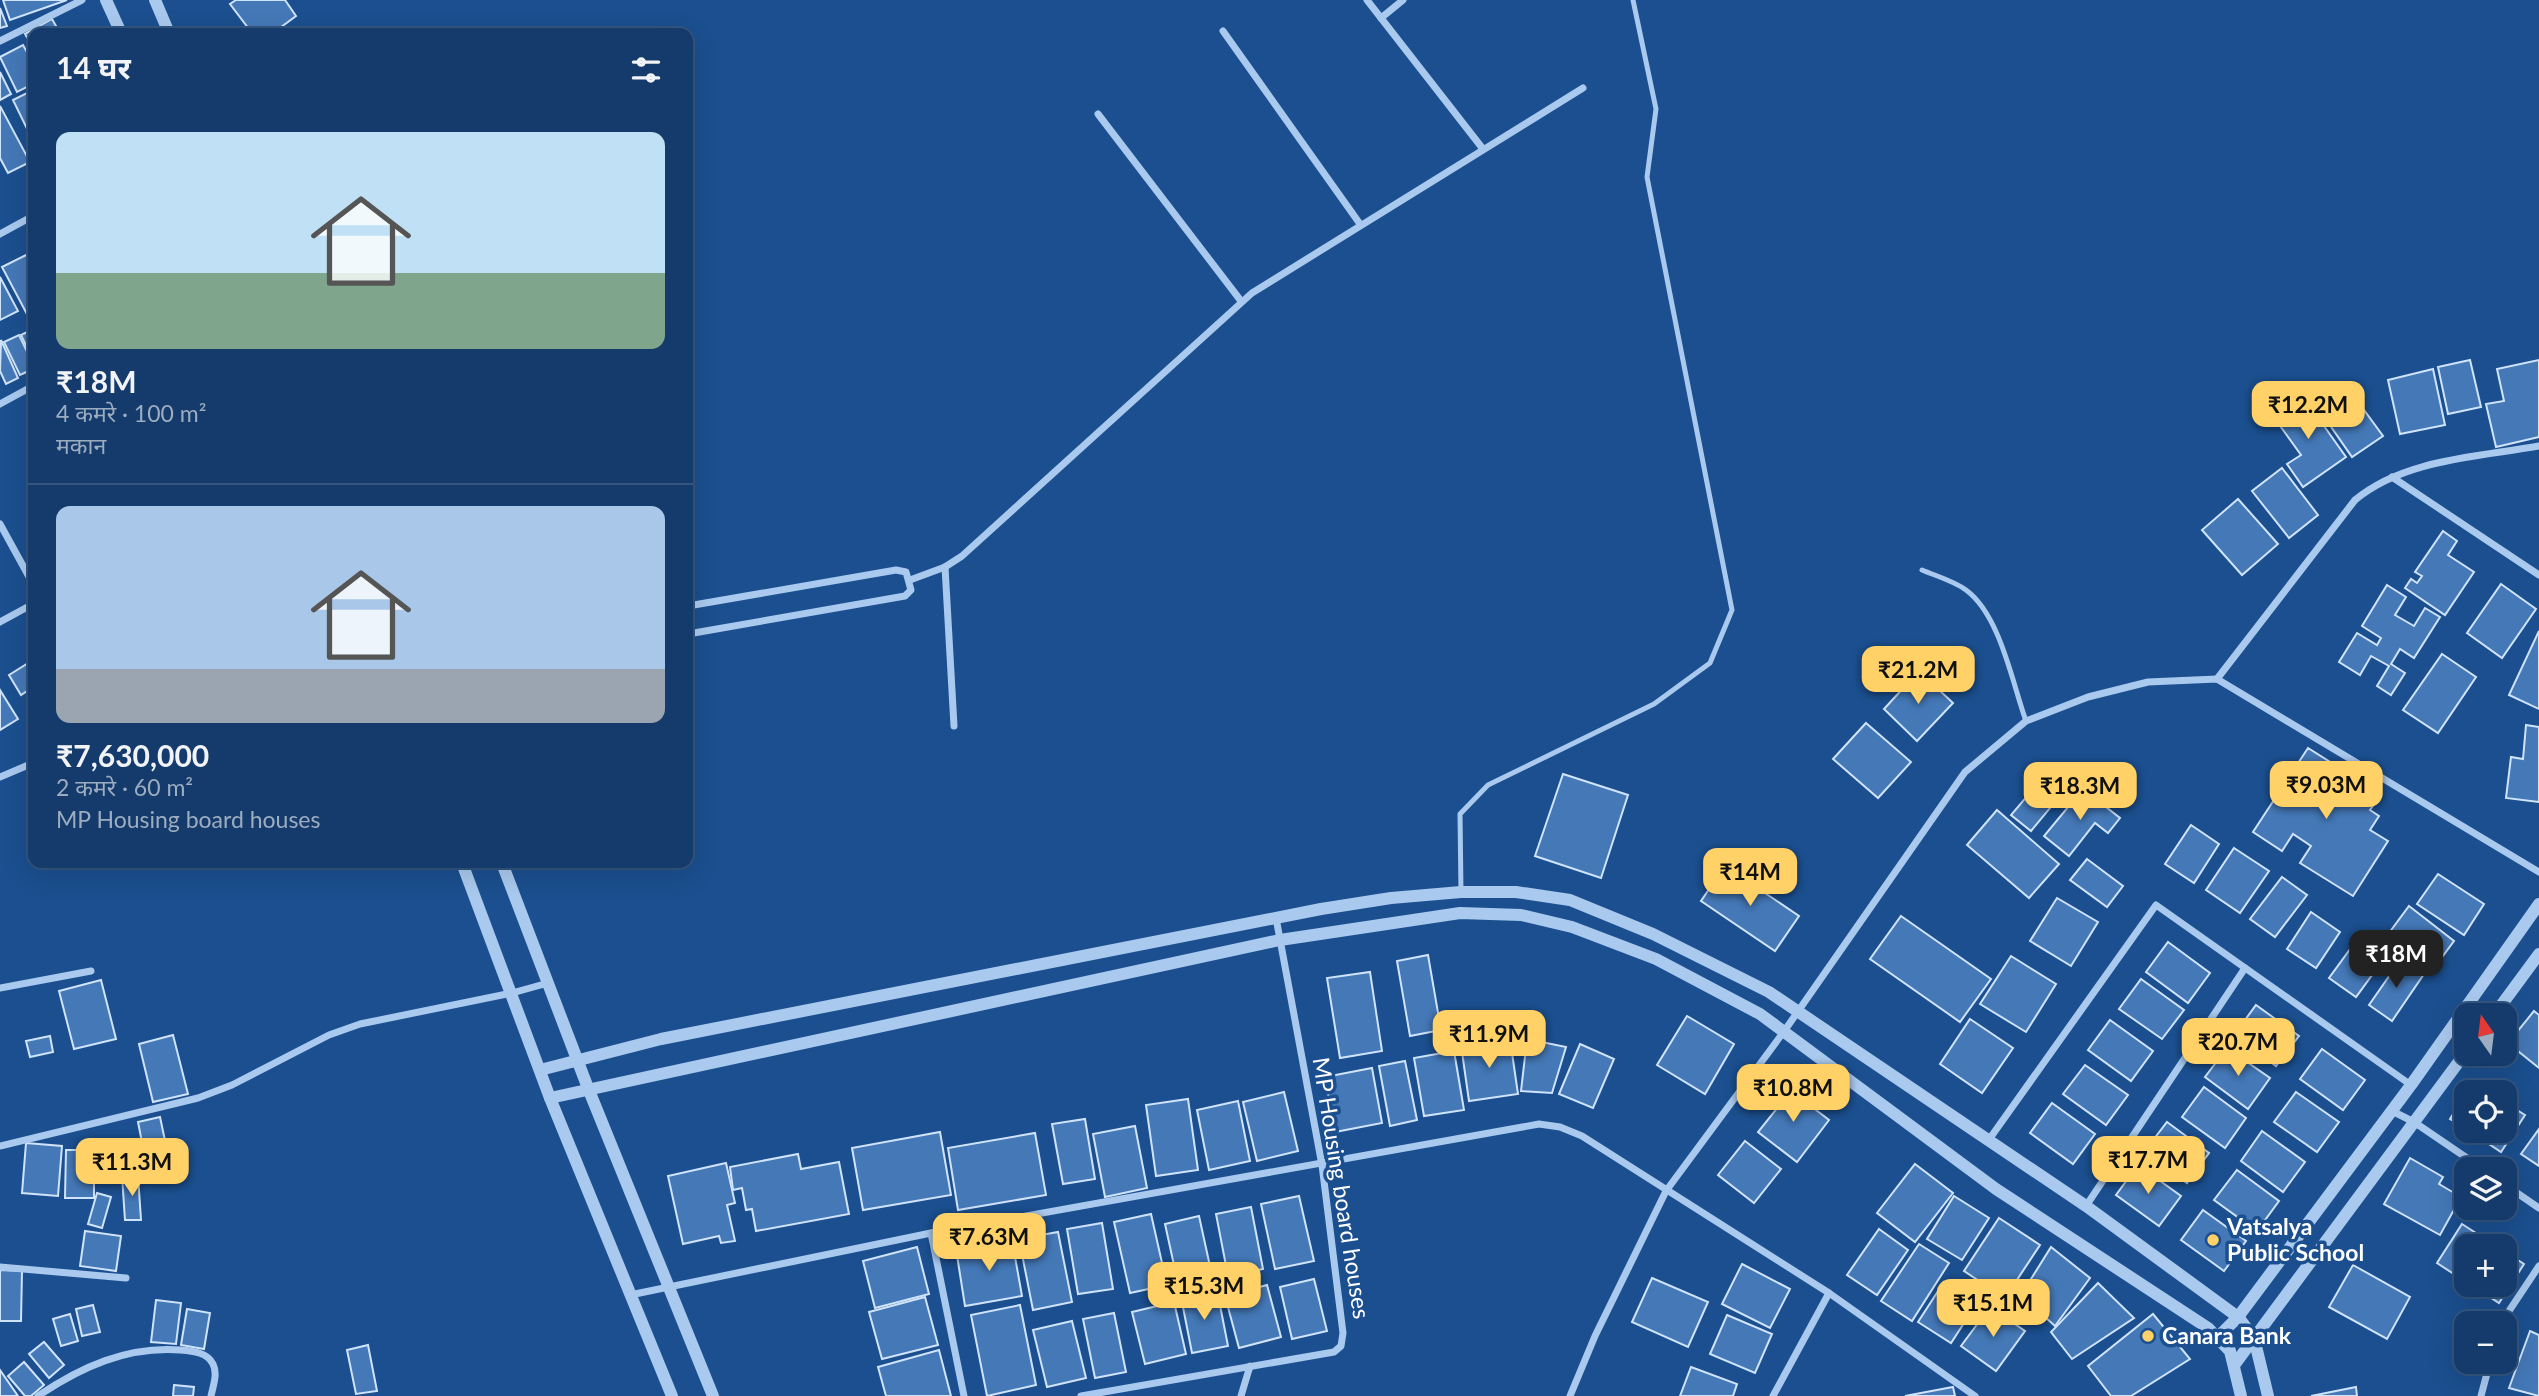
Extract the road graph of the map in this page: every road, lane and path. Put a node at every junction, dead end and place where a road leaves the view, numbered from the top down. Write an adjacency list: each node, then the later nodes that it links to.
1 (82, 0): 11 (street)
2 (106, 0): 8 (street)
3 (155, 0): 9 (street)
4 (1367, 0): 7 (street)
5 (1404, 0): 7 (street)
6 (1633, 0): 41 (lane)
7 (1381, 18): 14 (street)
8 (119, 28)
9 (167, 28)
10 (1223, 31): 16 (street)
11 (0, 41)
12 (1583, 88): 14 (street)
13 (1098, 114): 18 (street)
14 (1483, 149): 16 (street)
15 (28, 219): 17 (street)
16 (1360, 224): 18 (street)
17 (0, 234)
18 (1241, 301): 24 (street)
19 (28, 389): 20 (street)
20 (0, 404)
21 (2539, 446): 22 (street)
22 (2392, 477): 27 (street); 33 (street)
23 (0, 524): 26 (street)
24 (945, 567): 28 (street); 35 (street)
25 (1922, 570): 34 (lane)
26 (28, 575)
27 (2539, 575)
28 (910, 580): 29 (street); 32 (street)
29 (693, 605)
30 (28, 607): 31 (street)
31 (0, 622)
32 (693, 633)
33 (2217, 679): 34 (street); 40 (street)
34 (2026, 721): 52 (street)
35 (954, 726)
36 (28, 765): 37 (street)
37 (0, 777)
38 (465, 868): 50 (street)
39 (504, 868): 48 (street)
40 (2539, 872)
41 (1461, 892): 43 (street); 52 (street)
42 (2539, 904): 57 (street)
43 (1276, 918): 44 (street, MP Housing board houses); 54 (street)
44 (1280, 940): 53 (street); 58 (street); 65 (street, MP Housing board houses)
45 (2539, 954): 51 (street)
46 (2245, 968): 57 (street); 62 (street); 68 (street)
47 (91, 971): 49 (street)
48 (548, 983): 50 (street); 54 (street)
49 (0, 988)
50 (513, 993): 56 (street); 63 (street)
51 (2503, 1003)
52 (1797, 1012): 53 (street); 62 (street)
53 (1785, 1030): 66 (street); 79 (street)
54 (578, 1060): 56 (street); 58 (street)
55 (2456, 1066): 61 (street)
56 (540, 1070): 59 (street)
57 (2411, 1085): 60 (street)
58 (588, 1088): 59 (street); 74 (street)
59 (550, 1098): 76 (street)
60 (2392, 1111): 61 (street); 78 (street)
61 (2414, 1122): 64 (street); 80 (street)
62 (1987, 1142): 68 (street)
63 (0, 1146)
64 (2465, 1157)
65 (1322, 1165): 66 (street); 70 (street); 82 (street, MP Housing board houses)
66 (1666, 1191): 75 (street); 93 (street)
67 (2517, 1193): 69 (street)
68 (2086, 1206): 78 (street)
69 (2539, 1208)
70 (931, 1233): 74 (street); 89 (street)
71 (2539, 1266): 77 (street)
72 (0, 1267): 73 (street)
73 (126, 1278)
74 (668, 1286): 76 (street); 88 (street)
75 (1829, 1293): 94 (street); 95 (street)
76 (630, 1295): 87 (street)
77 (2509, 1311)
78 (2238, 1317): 79 (street); 80 (street)
79 (2217, 1338): 81 (street)
80 (2255, 1338): 81 (street); 97 (street)
81 (2235, 1364): 96 (street)
82 (1250, 1366): 84 (street, MP Housing board houses); 92 (street)
83 (2487, 1374): 98 (street)
84 (1134, 1386): 90 (street, MP Housing board houses); 91 (street)
85 (38, 1396): 86 (street)
86 (211, 1396)
87 (672, 1396)
88 (713, 1396)
89 (964, 1396)
90 (1081, 1396)
91 (1137, 1396)
92 (1241, 1396)
93 (1570, 1396)
94 (1773, 1396)
95 (1975, 1396)
96 (2241, 1396)
97 (2268, 1396)
98 (2481, 1396)

